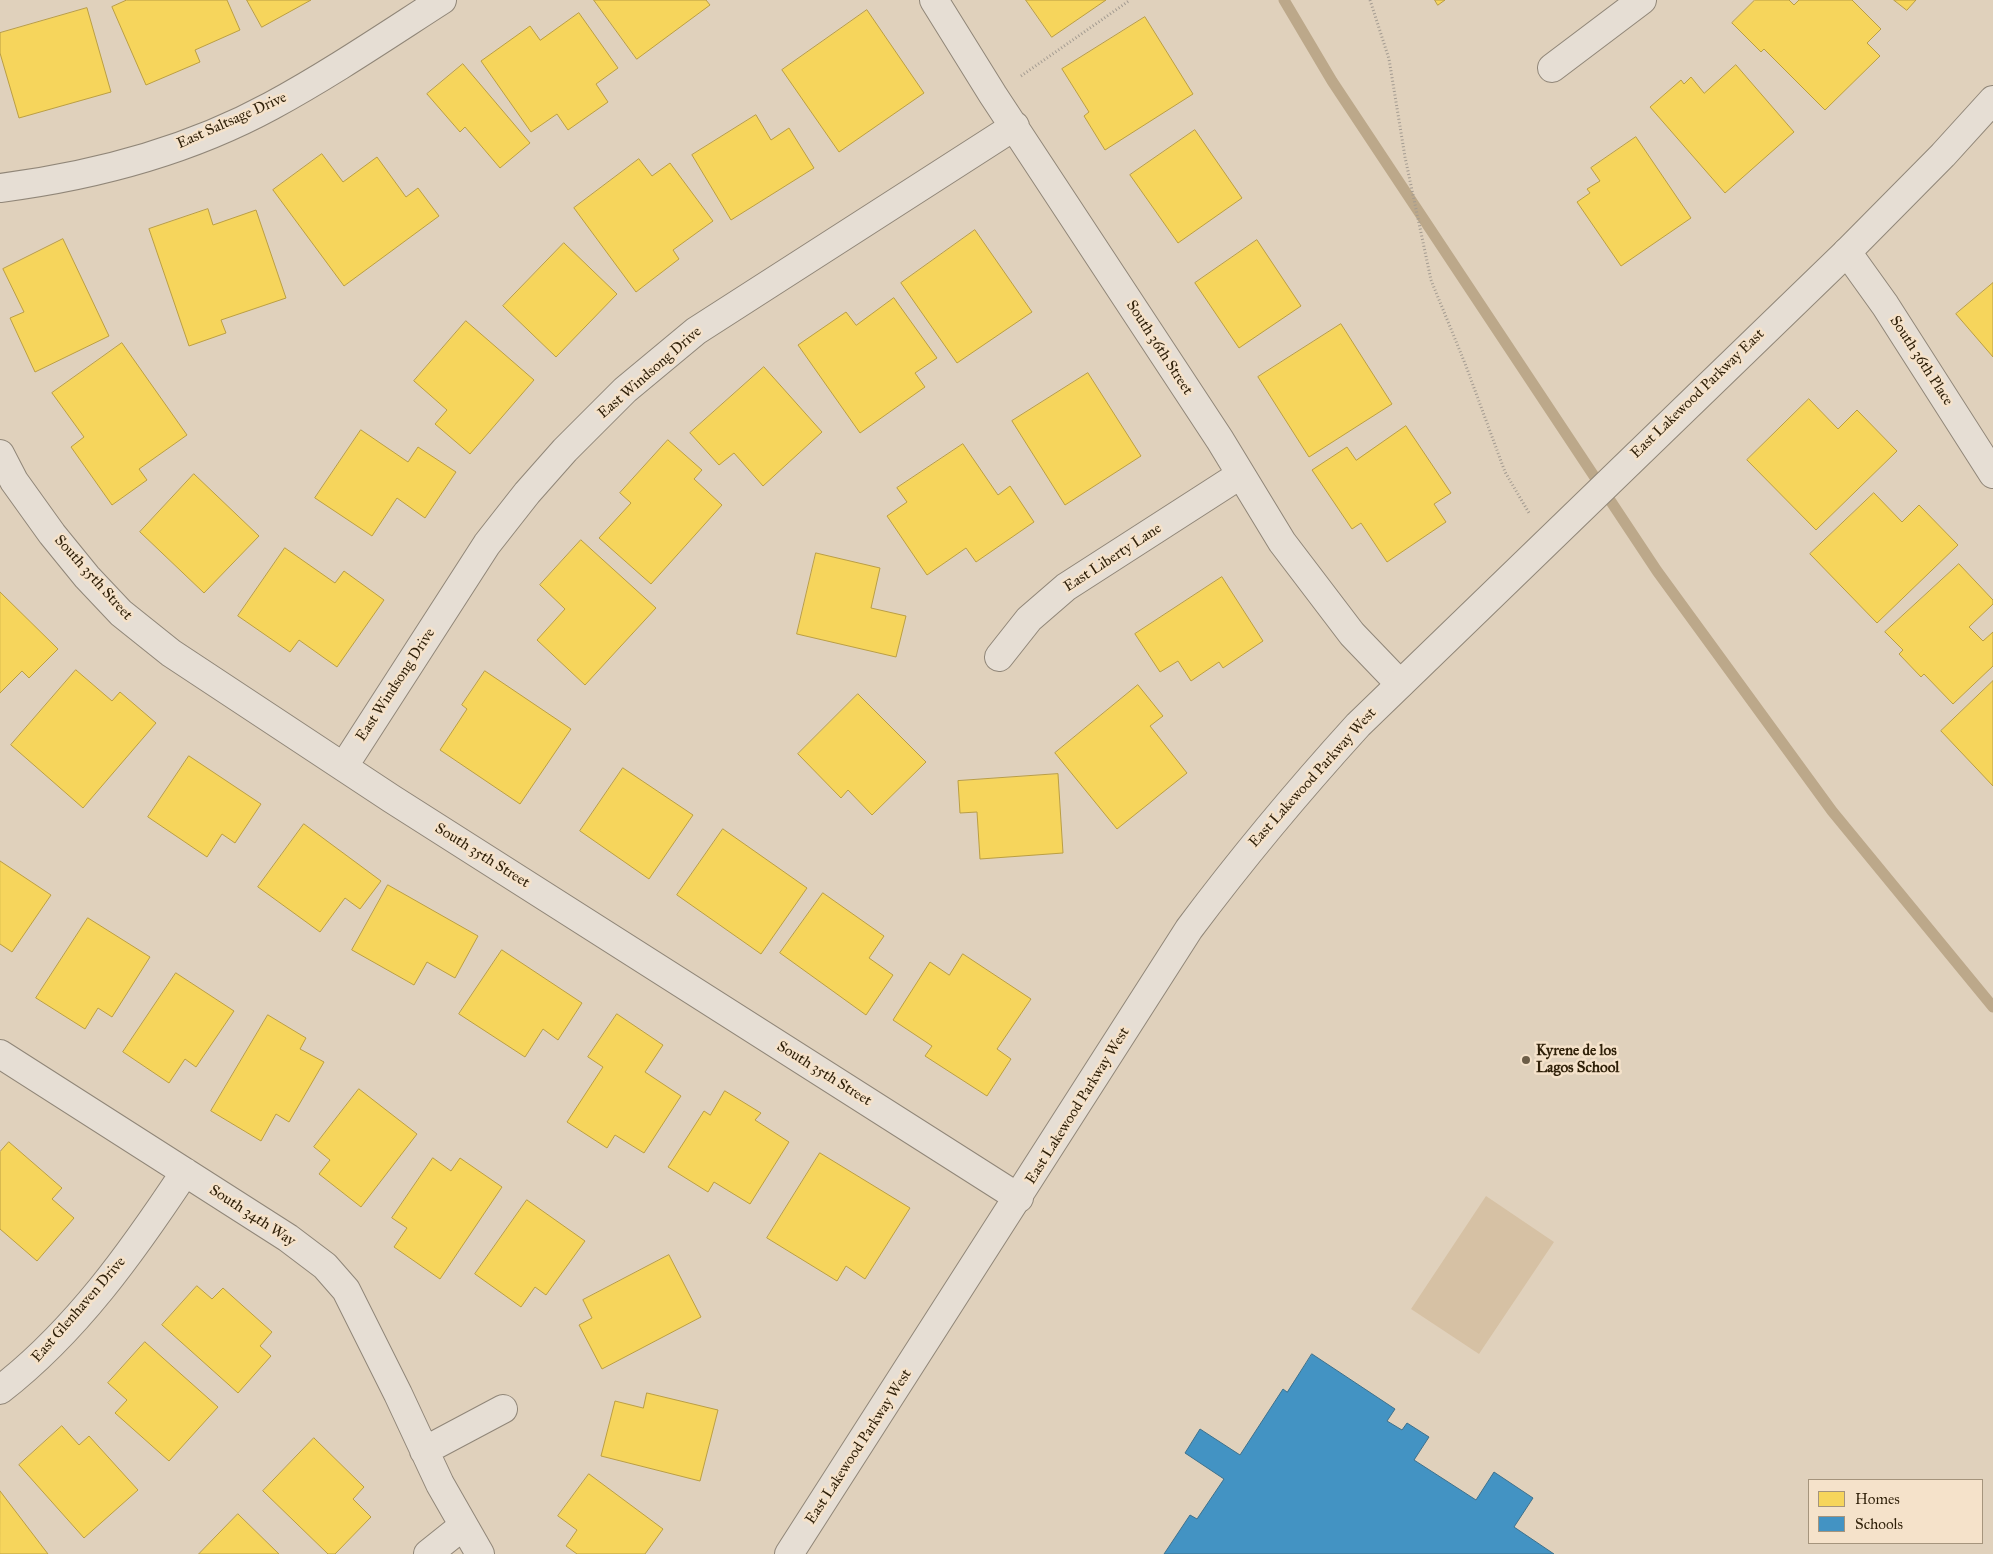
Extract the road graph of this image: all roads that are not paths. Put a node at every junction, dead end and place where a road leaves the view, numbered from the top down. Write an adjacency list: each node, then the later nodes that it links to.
1 (442, 0): 7 (street, East Saltsage Drive)
2 (934, 0): 6 (street, South 36th Street)
3 (1642, 0): 4 (street)
4 (1552, 68)
5 (1993, 100): 8 (street, East Lakewood Parkway East)
6 (1015, 126): 11 (street, South 36th Street); 14 (street, East Windsong Drive)
7 (0, 188)
8 (1846, 252): 10 (street, South 36th Place); 13 (street, East Lakewood Parkway East)
9 (0, 454): 14 (street, South 35th Street)
10 (1993, 474)
11 (1240, 475): 12 (street, East Liberty Lane); 13 (street, South 36th Street)
12 (999, 657)
13 (1400, 684): 17 (street, East Lakewood Parkway West)
14 (344, 766): 17 (street, South 35th Street)
15 (0, 1054): 16 (street, South 34th Way)
16 (185, 1172): 18 (street, East Glenhaven Drive); 20 (street, South 34th Way)
17 (1019, 1198): 24 (street, East Lakewood Parkway West)
18 (0, 1390)
19 (503, 1408): 20 (street)
20 (424, 1451): 21 (street, South 34th Way)
21 (463, 1526): 22 (street); 23 (street, South 34th Way)
22 (428, 1554)
23 (480, 1554)
24 (790, 1554)

